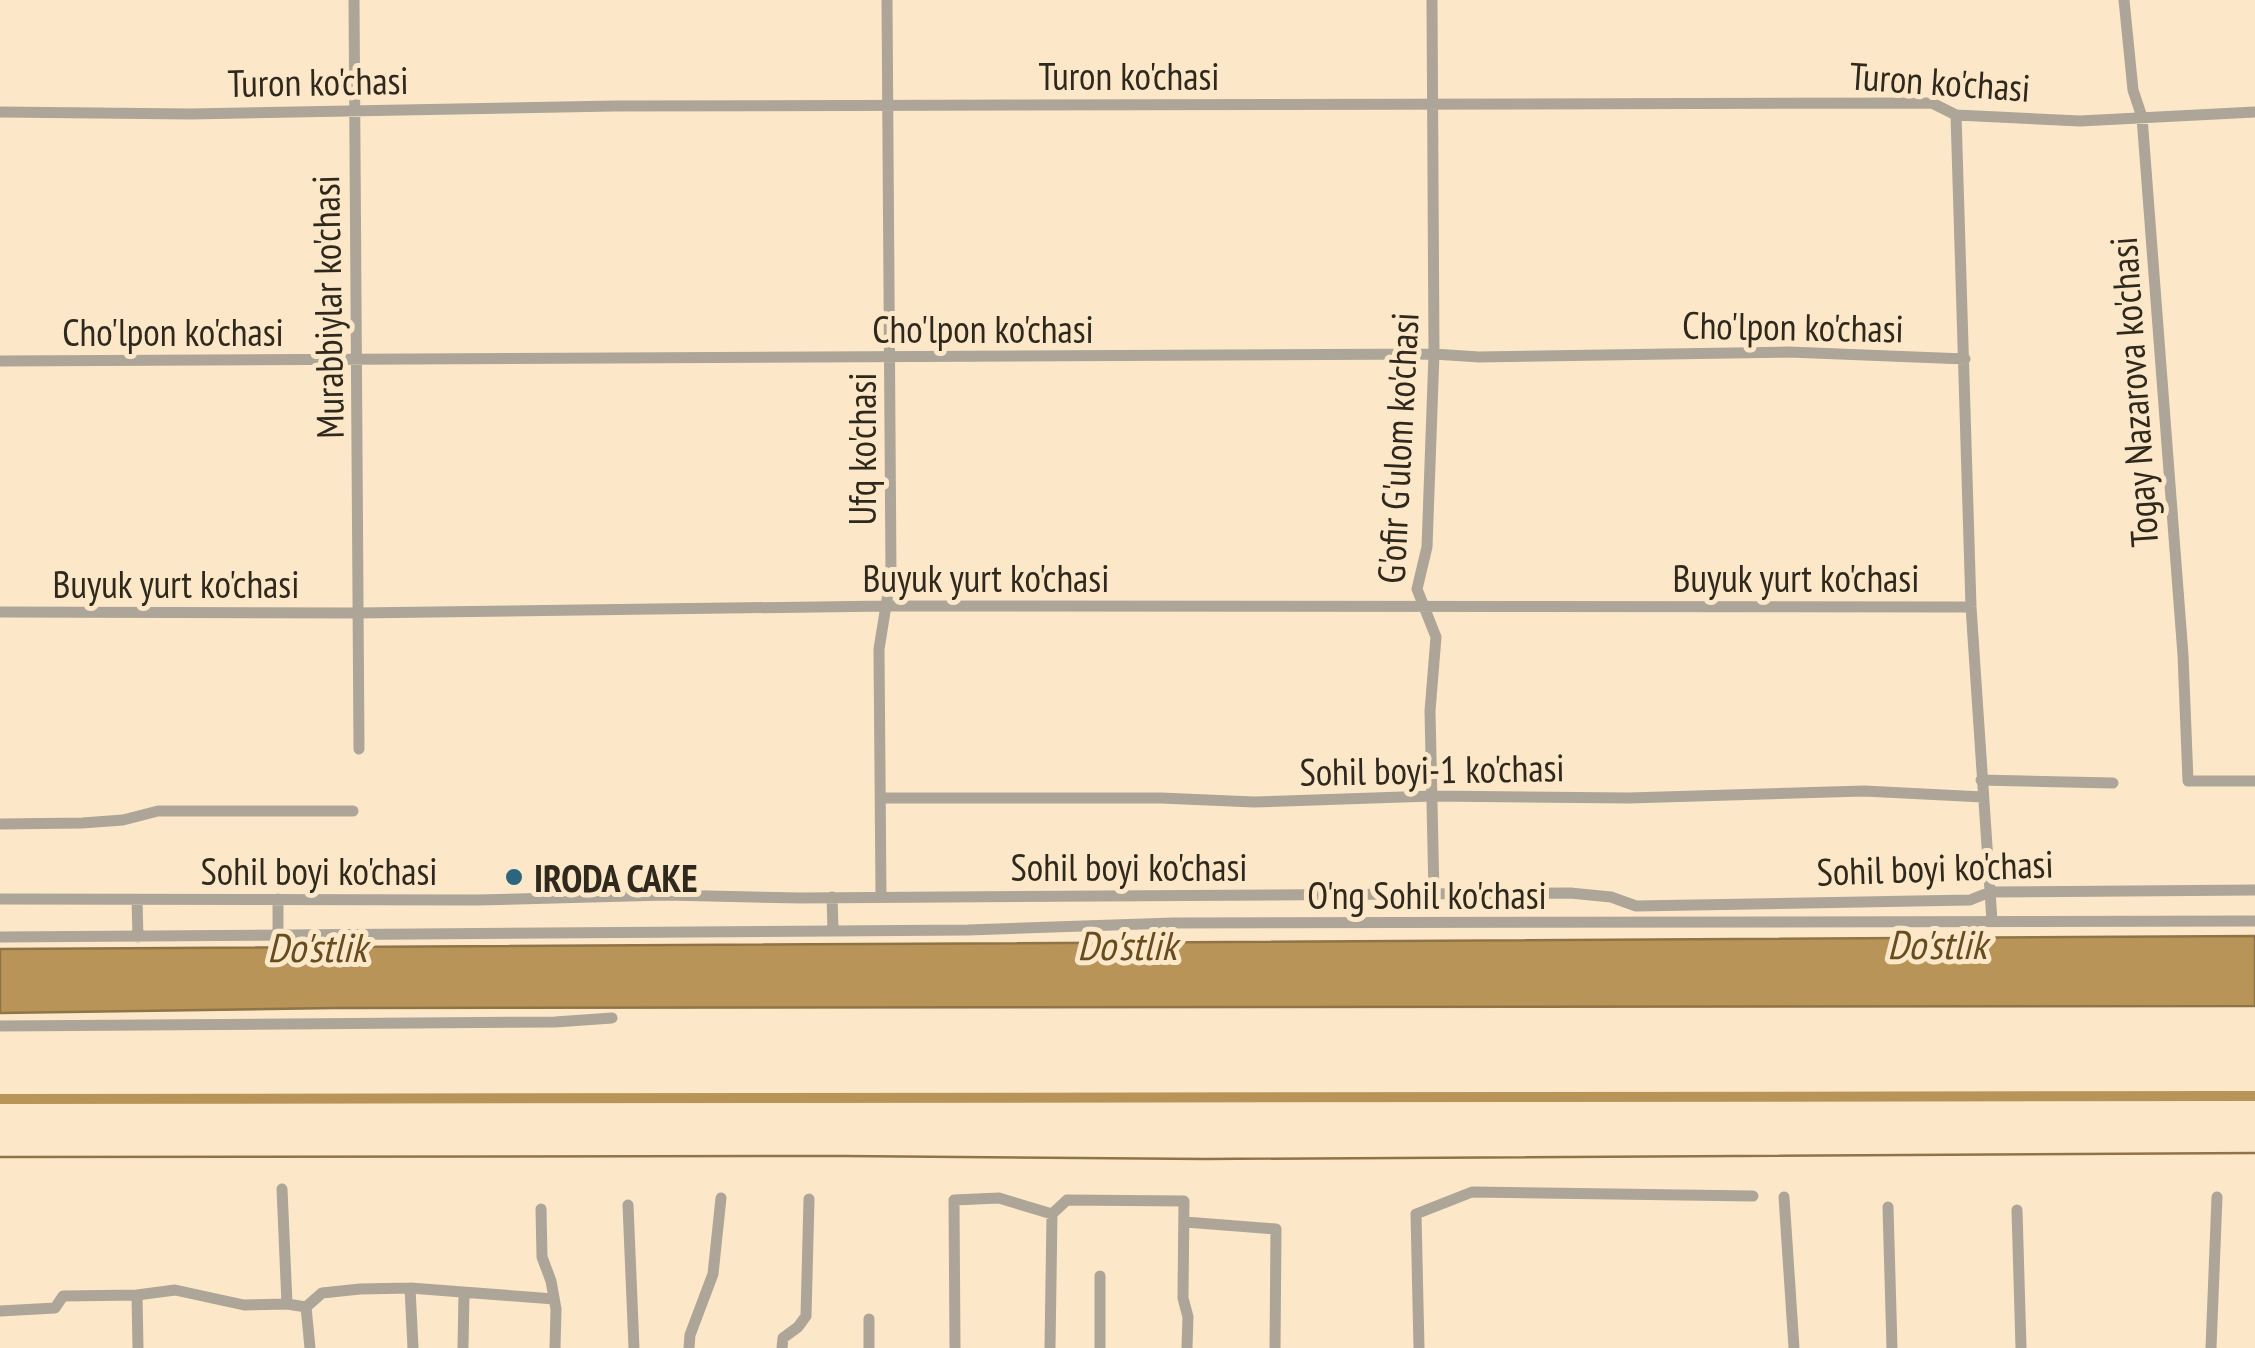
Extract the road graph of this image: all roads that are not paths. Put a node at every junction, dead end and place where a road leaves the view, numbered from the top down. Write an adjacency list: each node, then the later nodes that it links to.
1 (354, 0): 7 (street, Murabbiylar ko'chasi)
2 (887, 0): 6 (street, Ufq ko'chasi)
3 (1432, 0): 5 (street, G'ofir G'ulom ko'chasi)
4 (2124, 0): 11 (street, Togay Nazarova ko'chasi)
5 (1434, 106): 6 (street, Turon ko'chasi); 10 (street, Turon ko'chasi); 12 (street, G'ofir G'ulom ko'chasi)
6 (889, 108): 7 (street, Turon ko'chasi); 13 (street, Ufq ko'chasi)
7 (354, 110): 8 (street, Turon ko'chasi); 16 (street, Murabbiylar ko'chasi)
8 (0, 112)
9 (2255, 112): 11 (street, Turon ko'chasi)
10 (1956, 115): 11 (street, Turon ko'chasi); 14 (street)
11 (2142, 118): 24 (street, Togay Nazarova ko'chasi)
12 (1434, 354): 13 (street, Cho'lpon ko'chasi); 14 (street, Cho'lpon ko'chasi); 18 (street, G'ofir G'ulom ko'chasi)
13 (890, 358): 16 (street, Cho'lpon ko'chasi); 17 (street, Ufq ko'chasi)
14 (1965, 359): 19 (street)
15 (0, 361): 16 (street, Cho'lpon ko'chasi)
16 (359, 361): 21 (street, Murabbiylar ko'chasi)
17 (887, 606): 18 (street, Buyuk yurt ko'chasi); 21 (street, Buyuk yurt ko'chasi); 28 (street, Ufq ko'chasi)
18 (1421, 607): 19 (street, Buyuk yurt ko'chasi); 26 (street, G'ofir G'ulom ko'chasi)
19 (1972, 607): 23 (street)
20 (0, 612): 21 (street, Buyuk yurt ko'chasi)
21 (356, 613): 22 (street, Murabbiylar ko'chasi)
22 (359, 749)
23 (1981, 780): 25 (street); 27 (street)
24 (2255, 782)
25 (2113, 783)
26 (1432, 796): 27 (street, Sohil boyi-1 ko'chasi); 28 (street, Sohil boyi-1 ko'chasi); 33 (street, G'ofir G'ulom ko'chasi)
27 (1983, 797): 32 (street)
28 (881, 798): 34 (street, Ufq ko'chasi)
29 (353, 812): 30 (street)
30 (0, 824)
31 (2255, 890): 32 (street, Sohil boyi ko'chasi)
32 (1990, 892): 33 (street, Sohil boyi ko'chasi); 40 (street)
33 (1434, 894): 34 (street, Sohil boyi ko'chasi)
34 (881, 896): 35 (street, Sohil boyi ko'chasi)
35 (832, 897): 37 (street, Sohil boyi ko'chasi); 41 (street)
36 (0, 899): 38 (street, Sohil boyi ko'chasi)
37 (278, 899): 38 (street, Sohil boyi ko'chasi); 43 (street)
38 (137, 900): 44 (street)
39 (2255, 920): 40 (street, O'ng Sohil ko'chasi)
40 (1992, 922): 41 (street, O'ng Sohil ko'chasi)
41 (833, 929): 43 (street, O'ng Sohil ko'chasi)
42 (0, 936): 44 (street, O'ng Sohil ko'chasi)
43 (278, 936): 44 (street, O'ng Sohil ko'chasi)
44 (138, 937)
45 (612, 1018): 46 (street)
46 (0, 1026)
47 (282, 1189): 64 (street)
48 (1753, 1196): 82 (street)
49 (1784, 1197): 83 (street)
50 (2217, 1197): 86 (street)
51 (720, 1198): 74 (street)
52 (809, 1199): 75 (street)
53 (628, 1205): 73 (street)
54 (1888, 1207): 84 (street)
55 (541, 1210): 63 (street)
56 (2017, 1210): 85 (street)
57 (1052, 1214): 58 (street); 77 (street); 78 (street)
58 (1185, 1222): 80 (street); 81 (street)
59 (1100, 1276): 79 (street)
60 (410, 1288): 61 (street); 65 (street); 70 (street)
61 (464, 1293): 63 (street); 71 (street)
62 (137, 1295): 64 (street); 66 (street); 68 (street)
63 (554, 1299): 72 (street)
64 (287, 1304): 65 (street)
65 (306, 1307): 69 (street)
66 (0, 1310)
67 (869, 1319): 76 (street)
68 (138, 1348)
69 (310, 1348)
70 (413, 1348)
71 (464, 1348)
72 (555, 1348)
73 (634, 1348)
74 (689, 1348)
75 (782, 1348)
76 (868, 1348)
77 (955, 1348)
78 (1050, 1348)
79 (1100, 1348)
80 (1187, 1348)
81 (1275, 1348)
82 (1419, 1348)
83 (1794, 1348)
84 (1892, 1348)
85 (2021, 1348)
86 (2212, 1348)

